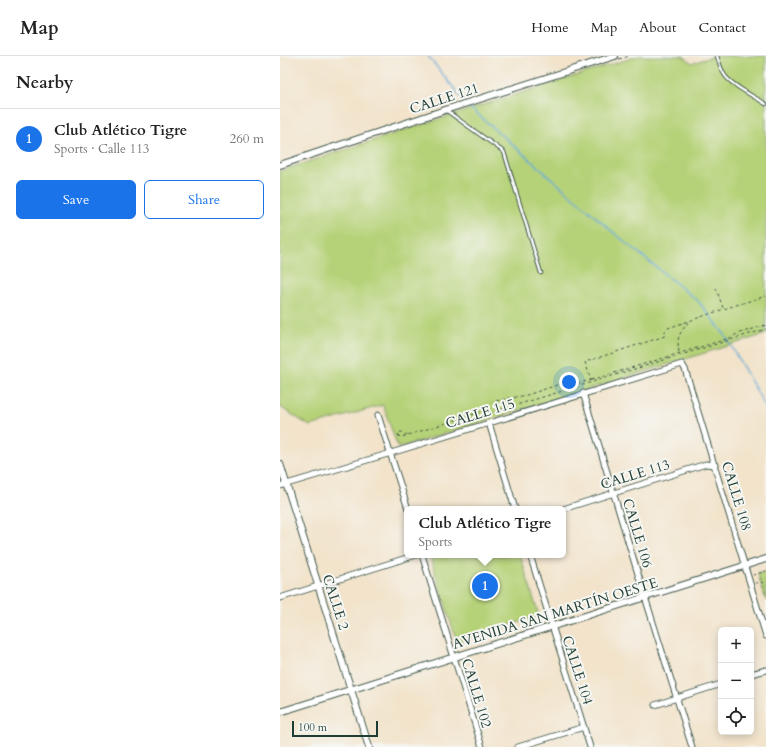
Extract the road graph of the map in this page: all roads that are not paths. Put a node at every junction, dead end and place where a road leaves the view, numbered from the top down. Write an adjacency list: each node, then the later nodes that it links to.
1 (615, 56): 3 (street, CALLE 121)
2 (717, 56): 4 (lane)
3 (605, 58): 5 (street, CALLE 121)
4 (766, 104)
5 (445, 110): 6 (street, CALLE 121); 7 (lane)
6 (280, 164)
7 (541, 273)
8 (682, 364): 9 (street, CALLE 115); 14 (street, CALLE 108)
9 (583, 394): 11 (street, CALLE 115); 16 (street, CALLE 106)
10 (378, 415): 12 (street)
11 (489, 423): 12 (street, CALLE 115); 18 (street)
12 (390, 453): 15 (street, CALLE 115); 17 (street)
13 (280, 464): 15 (street, CALLE 2)
14 (715, 465): 16 (street, CALLE 113); 24 (street, CALLE 108)
15 (283, 485): 25 (street, CALLE 2)
16 (613, 493): 19 (street, CALLE 113); 26 (street, CALLE 106)
17 (407, 506)
18 (514, 506)
19 (566, 508)
20 (407, 558): 25 (street)
21 (423, 558): 30 (street, CALLE 102)
22 (531, 558): 28 (street, CALLE 104)
23 (766, 558): 24 (street, AVENIDA SAN MARTÍN OESTE)
24 (745, 566): 26 (street, AVENIDA SAN MARTÍN OESTE); 29 (street, CALLE 108)
25 (318, 586): 27 (street); 34 (street, CALLE 2)
26 (645, 597): 28 (street, AVENIDA SAN MARTÍN OESTE); 35 (street, CALLE 106)
27 (280, 598)
28 (552, 626): 30 (street, AVENIDA SAN MARTÍN OESTE); 38 (street, CALLE 104)
29 (766, 636)
30 (454, 657): 34 (street, AVENIDA SAN MARTÍN OESTE); 40 (street, CALLE 102)
31 (766, 670): 32 (street)
32 (754, 673)
33 (718, 685): 35 (street)
34 (351, 689): 37 (street, AVENIDA SAN MARTÍN OESTE); 39 (street, CALLE 2)
35 (677, 698): 36 (street); 43 (street, CALLE 106)
36 (654, 705)
37 (280, 712)
38 (584, 727): 41 (street); 42 (street, CALLE 104)
39 (369, 747)
40 (482, 747)
41 (518, 747)
42 (590, 747)
43 (692, 747)

